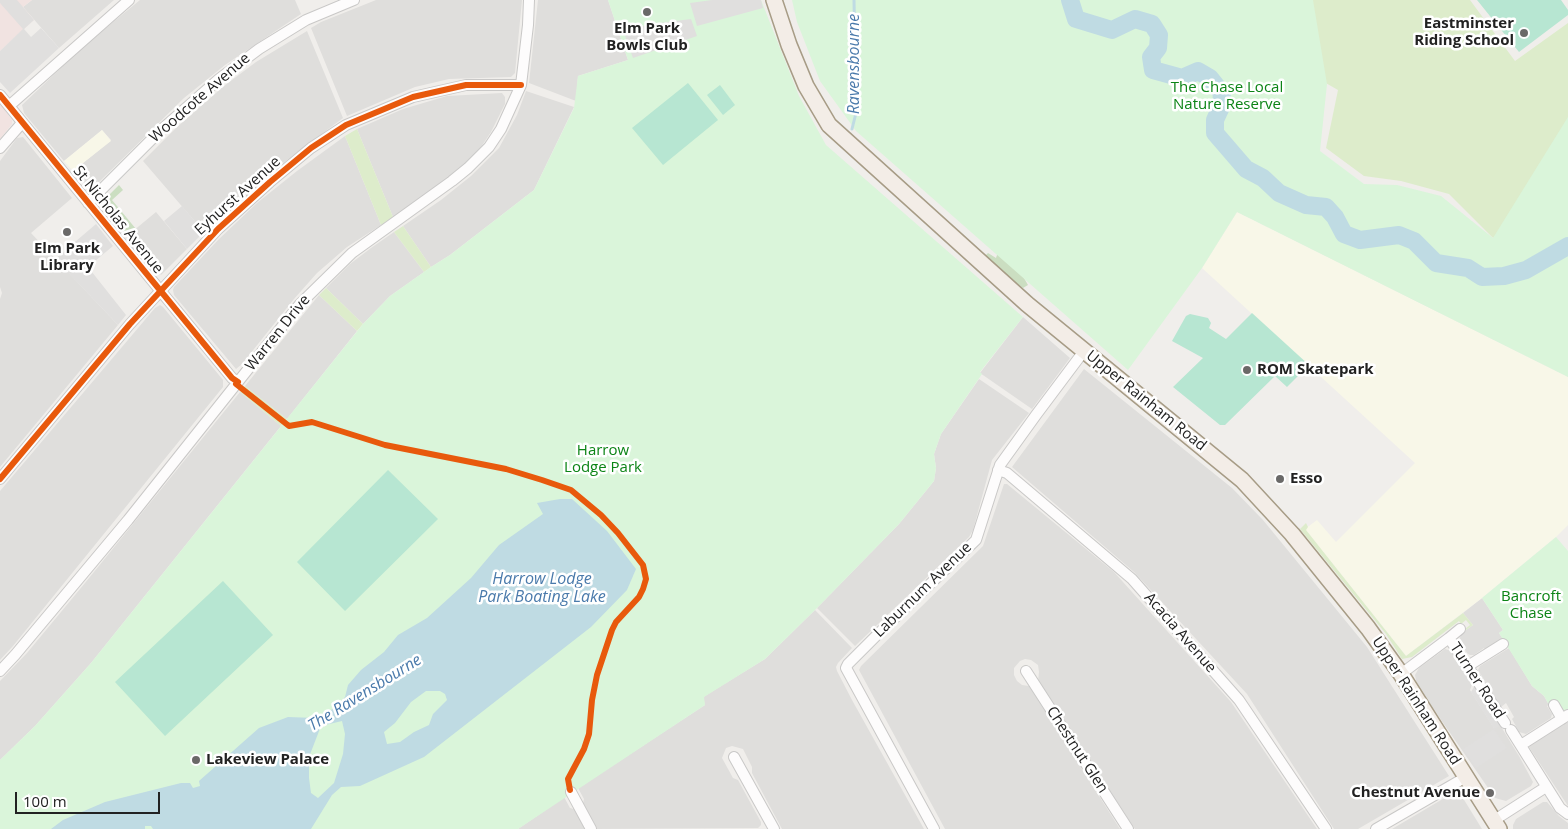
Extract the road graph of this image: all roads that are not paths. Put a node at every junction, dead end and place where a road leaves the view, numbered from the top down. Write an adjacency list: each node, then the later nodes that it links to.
1 (129, 0): 7 (street)
2 (354, 0): 10 (street, Woodcote Avenue)
3 (529, 0): 5 (street, Warren Drive)
4 (774, 0): 12 (main road, Upper Rainham Road)
5 (520, 85): 11 (street, Eyhurst Avenue); 13 (street, Warren Drive)
6 (0, 95): 7 (street, St Nicholas Avenue)
7 (9, 106): 8 (street, St Nicholas Avenue)
8 (22, 123): 9 (street); 10 (street, St Nicholas Avenue)
9 (0, 148)
10 (88, 203): 11 (street, St Nicholas Avenue)
11 (160, 291): 13 (street, St Nicholas Avenue); 15 (street, Eyhurst Avenue)
12 (1084, 351): 14 (street, Laburnum Avenue); 22 (main road, Upper Rainham Road)
13 (238, 382): 20 (street, Warren Drive)
14 (998, 470): 34 (street, Laburnum Avenue); 36 (street, Acacia Avenue)
15 (0, 479)
16 (1460, 629): 17 (street, Turner Road)
17 (1449, 638): 19 (street, Turner Road); 22 (street, Turner Road)
18 (1503, 644): 19 (street)
19 (1468, 666): 25 (street, Turner Road)
20 (0, 671)
21 (1026, 671): 35 (street, Chestnut Glen)
22 (1401, 674): 27 (main road, Upper Rainham Road)
23 (1554, 706): 24 (street)
24 (1565, 717): 25 (street)
25 (1521, 745): 28 (street)
26 (734, 757): 32 (street)
27 (1466, 777): 31 (main road, Upper Rainham Road); 37 (street)
28 (1546, 787): 30 (street); 31 (street)
29 (571, 792): 33 (street)
30 (1568, 814)
31 (1496, 825)
32 (772, 828)
33 (591, 829)
34 (934, 829)
35 (1128, 829)
36 (1326, 829)
37 (1376, 829)

